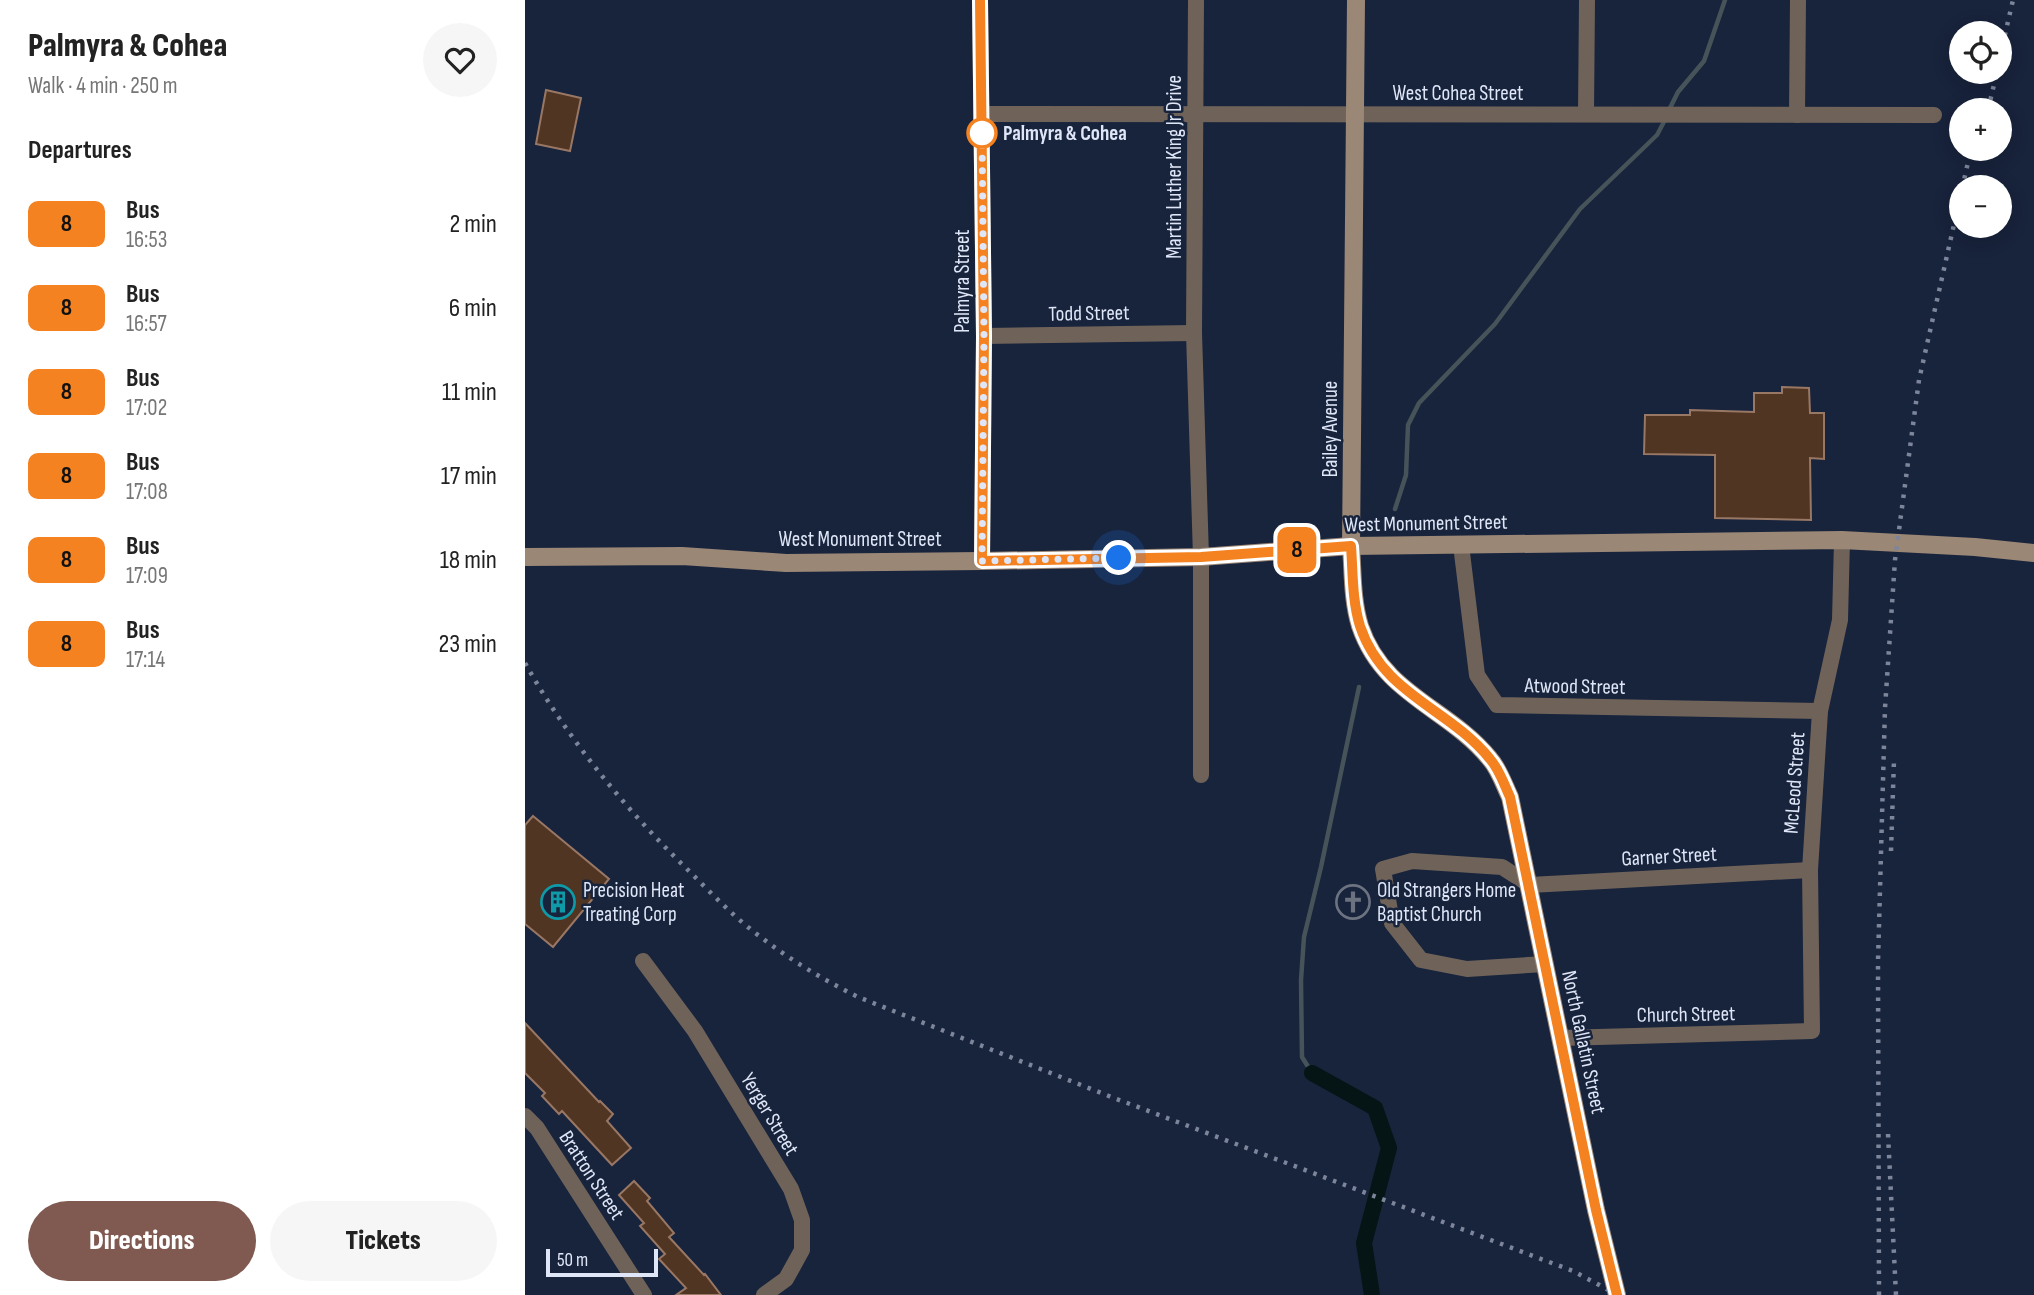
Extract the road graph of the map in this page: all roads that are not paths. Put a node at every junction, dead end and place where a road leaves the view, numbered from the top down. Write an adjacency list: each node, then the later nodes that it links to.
1 (980, 0): 7 (street, Palmyra Street)
2 (1196, 0): 6 (street, Martin Luther King Jr Drive)
3 (1356, 0): 8 (street, Bailey Avenue)
4 (1587, 0): 9 (street)
5 (1798, 0): 10 (street)
6 (1195, 113): 7 (street, West Cohea Street); 8 (street, West Cohea Street); 12 (street, Martin Luther King Jr Drive)
7 (982, 114): 13 (street, Palmyra Street)
8 (1355, 114): 9 (street, West Cohea Street); 16 (street, Bailey Avenue)
9 (1586, 114): 10 (street, West Cohea Street)
10 (1797, 115): 11 (street, West Cohea Street)
11 (1934, 115)
12 (1194, 333): 13 (street, Todd Street); 19 (street, Martin Luther King Jr Drive)
13 (984, 336): 20 (street, Palmyra Street)
14 (1842, 540): 15 (street, West Monument Street); 17 (street, West Monument Street); 21 (street, McLeod Street)
15 (1461, 545): 16 (street, West Monument Street); 21 (street, Atwood Street)
16 (1351, 546): 19 (street, West Monument Street); 23 (street, Bailey Avenue)
17 (2034, 554)
18 (525, 557): 20 (street, West Monument Street)
19 (1201, 557): 20 (street, West Monument Street); 22 (street, Martin Luther King Jr Drive)
20 (982, 561)
21 (1820, 711): 24 (street, McLeod Street)
22 (1201, 775)
23 (1510, 797): 25 (street, North Gallatin Street)
24 (1810, 870): 25 (street, Garner Street); 28 (street, McLeod Street)
25 (1530, 885): 27 (street, North Gallatin Street); 27 (street)
26 (643, 961): 32 (street, Yerger Street)
27 (1544, 964): 29 (street, North Gallatin Street)
28 (1812, 1031): 29 (street, Church Street)
29 (1561, 1038): 33 (street, North Gallatin Street)
30 (525, 1116): 31 (street, Bratton Street)
31 (644, 1295)
32 (764, 1295)
33 (1617, 1295)

